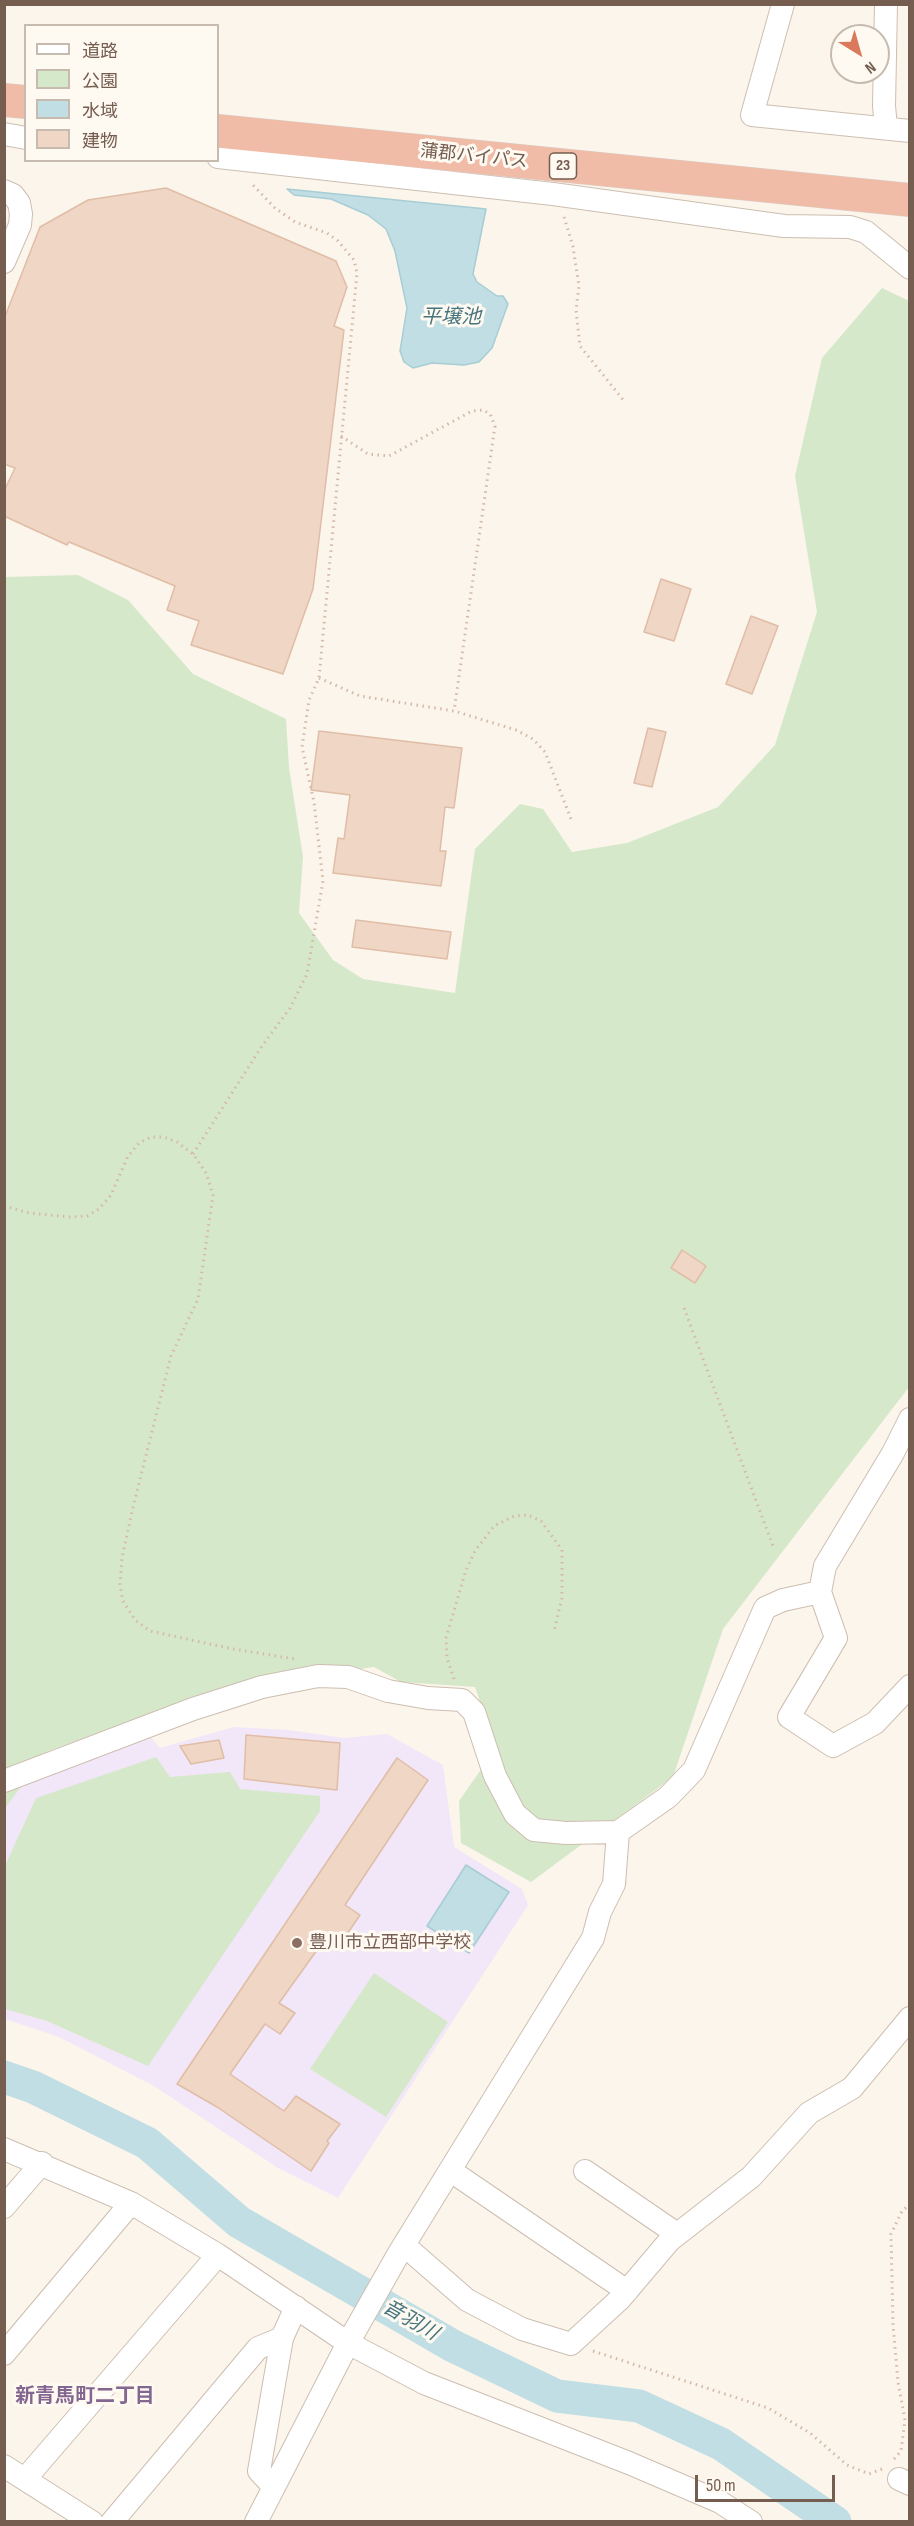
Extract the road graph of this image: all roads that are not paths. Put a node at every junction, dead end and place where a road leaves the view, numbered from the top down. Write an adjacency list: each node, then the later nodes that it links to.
1 (783, 4): 8 (street)
2 (886, 4): 8 (street)
3 (4, 100): 4 (highway)
4 (24, 102)
5 (4, 111): 6 (highway)
6 (24, 113)
7 (219, 120): 14 (highway, 蒲郡バイパス / 23)
8 (886, 127): 10 (street)
9 (219, 131): 16 (highway, 蒲郡バイパス / 23)
10 (909, 131)
11 (4, 134): 12 (street)
12 (24, 138)
13 (227, 158): 18 (street)
14 (909, 187)
15 (4, 191): 17 (street)
16 (909, 200)
17 (4, 262)
18 (909, 268)
19 (909, 1419): 20 (street)
20 (820, 1592): 21 (street); 23 (street)
21 (909, 1686)
22 (4, 1781): 23 (street)
23 (618, 1832): 27 (street)
24 (909, 2018): 31 (street)
25 (4, 2149): 26 (street)
26 (42, 2163): 29 (street); 30 (street)
27 (451, 2171): 32 (street); 34 (street)
28 (585, 2171): 31 (street)
29 (131, 2203): 33 (street); 38 (street)
30 (4, 2207)
31 (677, 2234): 34 (street)
32 (402, 2250): 34 (street); 37 (street)
33 (218, 2255): 35 (street); 40 (street)
34 (627, 2290)
35 (296, 2307): 36 (street); 37 (street)
36 (282, 2338): 41 (street); 43 (street)
37 (348, 2343): 41 (street); 45 (street)
38 (4, 2354)
39 (4, 2466): 40 (street)
40 (25, 2479): 42 (street)
41 (273, 2486): 44 (street)
42 (92, 2522)
43 (112, 2522)
44 (256, 2522)
45 (751, 2522)

